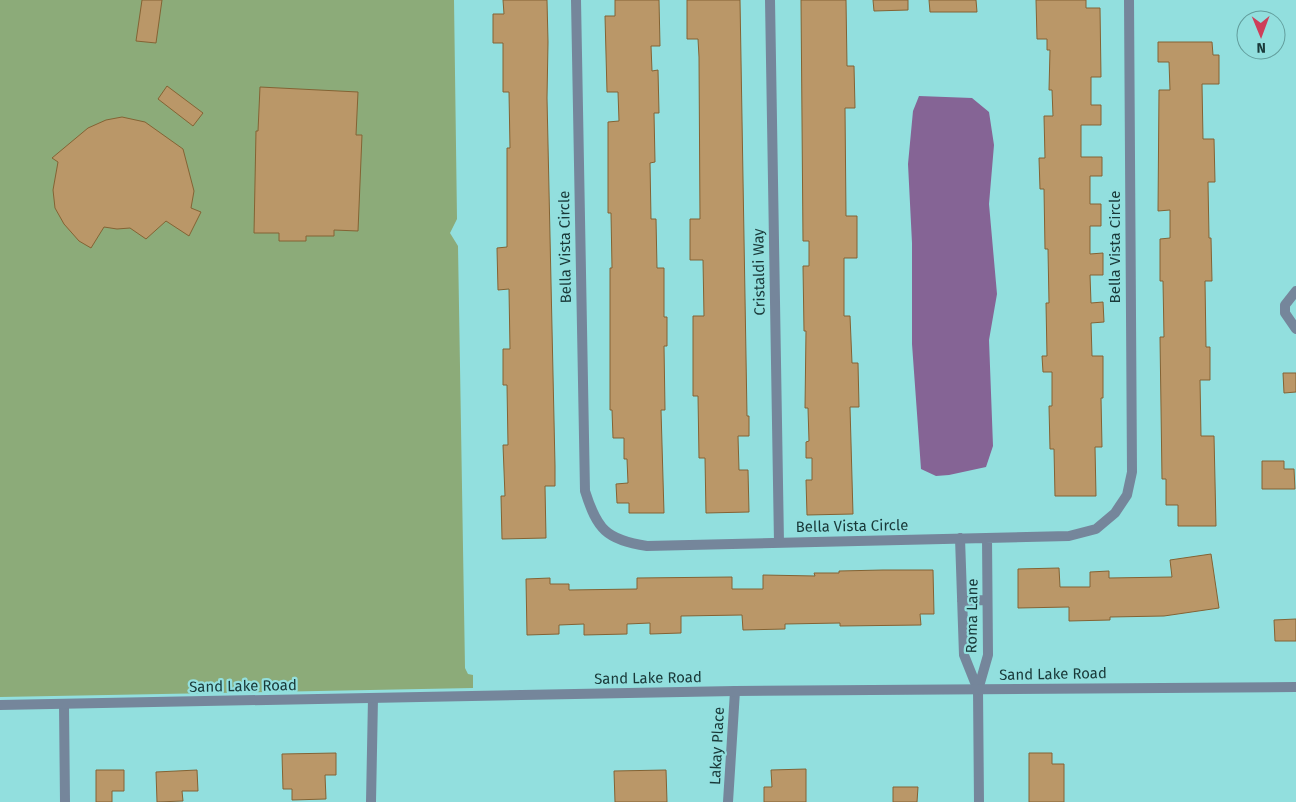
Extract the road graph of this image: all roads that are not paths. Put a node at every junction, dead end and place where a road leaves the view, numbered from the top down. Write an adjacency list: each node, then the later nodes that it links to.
1 (576, 0): 8 (street, Bella Vista Circle)
2 (770, 0): 8 (street, Cristaldi Way)
3 (1129, 0): 7 (street, Bella Vista Circle)
4 (1296, 291): 5 (street)
5 (1296, 329)
6 (960, 538): 7 (street, Bella Vista Circle); 8 (street, Bella Vista Circle); 10 (street, Roma Lane)
7 (987, 538): 9 (street, Roma Lane)
8 (778, 542)
9 (988, 600): 10 (street); 12 (street, Roma Lane)
10 (962, 601): 12 (street, Roma Lane)
11 (1296, 686): 12 (street, Sand Lake Road)
12 (978, 690): 13 (street, Sand Lake Road); 20 (street)
13 (735, 692): 14 (street, Sand Lake Road); 19 (street, Lakay Place)
14 (372, 698): 15 (street, Sand Lake Road); 18 (street)
15 (64, 705): 16 (street, Sand Lake Road); 17 (street)
16 (0, 706)
17 (66, 802)
18 (371, 802)
19 (728, 802)
20 (979, 802)

